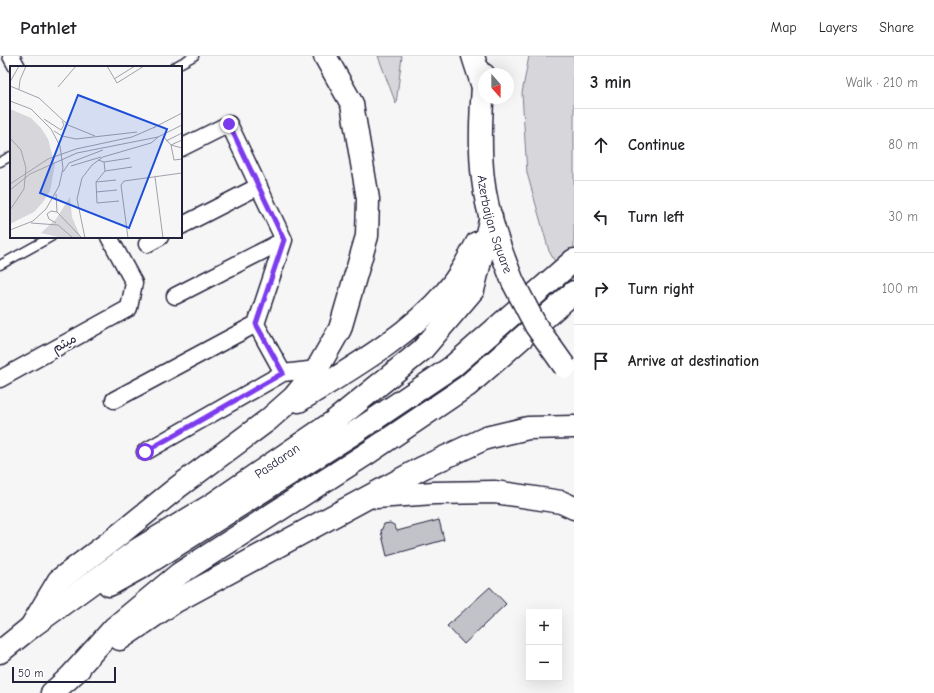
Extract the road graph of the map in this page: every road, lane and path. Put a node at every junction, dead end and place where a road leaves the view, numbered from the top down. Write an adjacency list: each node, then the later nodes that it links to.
1 (5, 56): 7 (lane)
2 (11, 56): 8 (street)
3 (194, 56): 9 (lane)
4 (325, 56): 27 (main road)
5 (473, 56): 10 (main road)
6 (486, 56): 11 (main road, Azerbaijan Square)
7 (0, 58)
8 (16, 66)
9 (176, 66)
10 (479, 68)
11 (485, 68)
12 (483, 104): 17 (main road, Azerbaijan Square)
13 (182, 148): 16 (street)
14 (10, 157): 15 (lane)
15 (0, 162)
16 (259, 186): 18 (street); 21 (street)
17 (491, 217): 28 (main road, Azerbaijan Square, bridge); 32 (main road); 37 (main road, Pasdaran)
18 (182, 225)
19 (49, 238): 23 (lane)
20 (110, 238): 30 (street, میثم)
21 (284, 240): 25 (street); 26 (street)
22 (574, 260): 37 (main road)
23 (0, 265)
24 (574, 292): 39 (main road)
25 (174, 296)
26 (256, 324): 29 (street); 31 (street)
27 (317, 369): 29 (street); 32 (main road)
28 (569, 372)
29 (283, 373): 34 (street)
30 (0, 379)
31 (114, 400)
32 (268, 420): 37 (main road)
33 (574, 427): 35 (main road)
34 (145, 452)
35 (369, 498): 36 (main road); 39 (main road)
36 (574, 508)
37 (31, 627): 38 (main road, Pasdaran)
38 (2, 646)
39 (68, 678): 40 (main road)
40 (52, 693)

